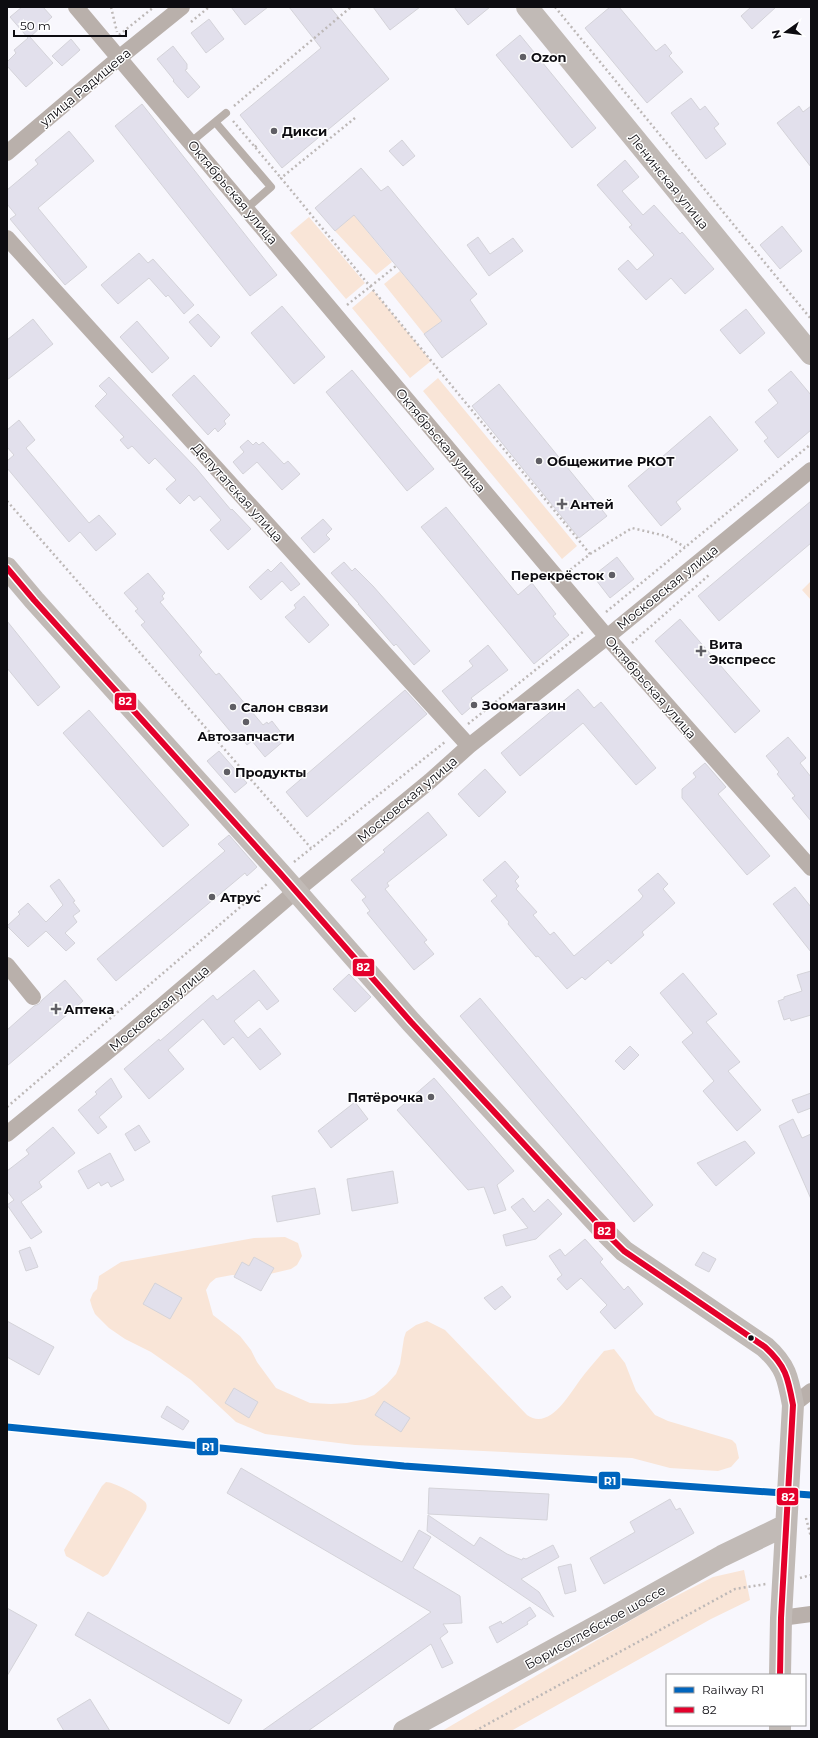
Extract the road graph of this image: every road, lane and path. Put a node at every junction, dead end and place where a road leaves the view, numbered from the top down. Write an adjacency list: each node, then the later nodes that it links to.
1 (76, 7): 10 (street, Октябрьская улица)
2 (111, 7): 9 (path)
3 (154, 7): 9 (path)
4 (182, 7): 10 (street, улица Радищева)
5 (352, 7): 11 (path)
6 (527, 7): 26 (street, Ленинская улица)
7 (555, 7): 25 (path)
8 (114, 30): 9 (path)
9 (118, 36)
10 (120, 57): 14 (street, Октябрьская улица); 17 (street, улица Радищева)
11 (226, 113): 13 (lane); 16 (path)
12 (355, 118): 18 (path)
13 (216, 123): 14 (lane); 19 (lane)
14 (191, 142): 20 (street, Октябрьская улица)
15 (258, 144): 16 (path)
16 (255, 147): 18 (path)
17 (7, 153)
18 (281, 178): 19 (path); 23 (path)
19 (271, 187): 20 (lane)
20 (247, 208): 35 (street, Октябрьская улица)
21 (7, 238): 36 (street, Депутатская улица)
22 (396, 266): 23 (path)
23 (370, 286): 24 (path); 31 (path)
24 (345, 307)
25 (811, 319)
26 (811, 354)
27 (811, 444): 30 (path)
28 (811, 470): 35 (street, Московская улица)
29 (7, 501): 37 (path)
30 (685, 547): 31 (path); 34 (path)
31 (590, 554): 33 (path)
32 (7, 568): 39 (street)
33 (568, 572)
34 (604, 614)
35 (607, 637): 36 (street, Московская улица); 38 (street, Октябрьская улица)
36 (469, 746): 39 (street, Московская улица)
37 (311, 848)
38 (811, 868)
39 (296, 891): 42 (street, Московская улица); 44 (street)
40 (7, 965): 41 (street)
41 (33, 997)
42 (7, 1134)
43 (811, 1391): 44 (street)
44 (793, 1405): 45 (street)
45 (786, 1525): 47 (street); 51 (street, Борисоглебское шоссе)
46 (811, 1576): 47 (path)
47 (783, 1581): 49 (street); 52 (path)
48 (811, 1614): 49 (street)
49 (781, 1618): 50 (street)
50 (780, 1674)
51 (404, 1731)
52 (475, 1731)

